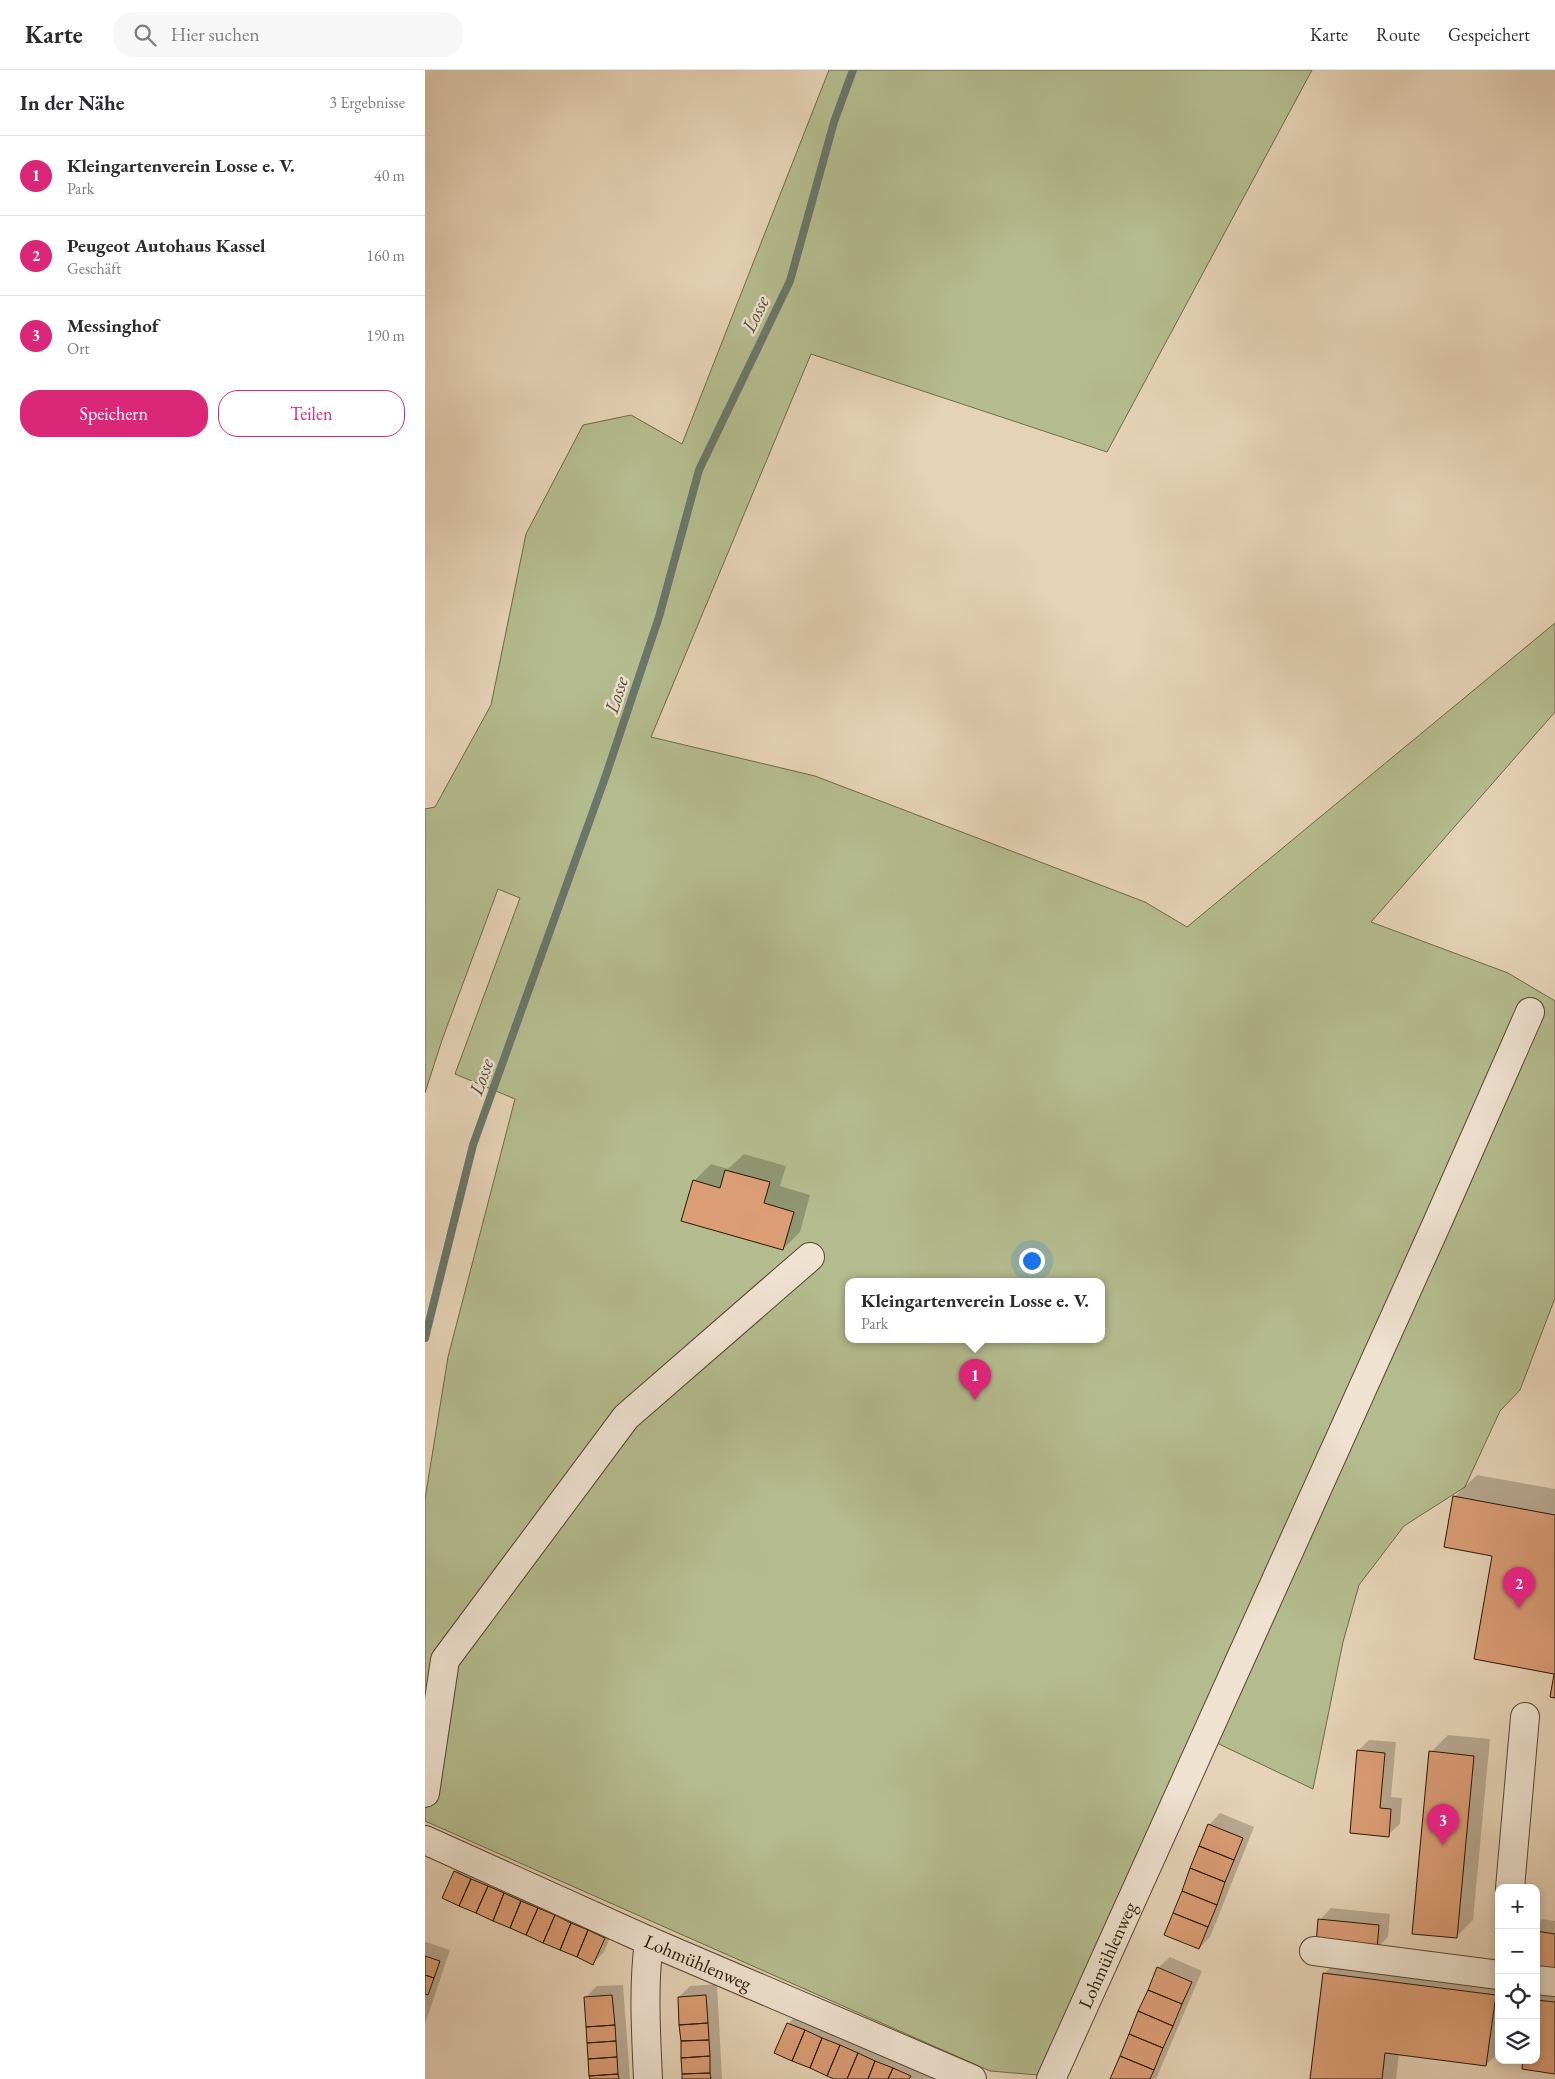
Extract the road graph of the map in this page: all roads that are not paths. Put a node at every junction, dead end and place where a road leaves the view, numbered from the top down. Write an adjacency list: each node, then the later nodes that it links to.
1 (1530, 1012): 14 (street, Lohmühlenweg)
2 (810, 1257): 4 (street)
3 (1525, 1717): 6 (street)
4 (425, 1792)
5 (425, 1840): 7 (street, Lohmühlenweg)
6 (1510, 1884)
7 (649, 1940): 12 (street); 13 (street, Lohmühlenweg)
8 (1314, 1951): 9 (street)
9 (1495, 1974)
10 (1540, 1980): 11 (street)
11 (1555, 1982)
12 (648, 2079)
13 (973, 2079)
14 (1051, 2079)

